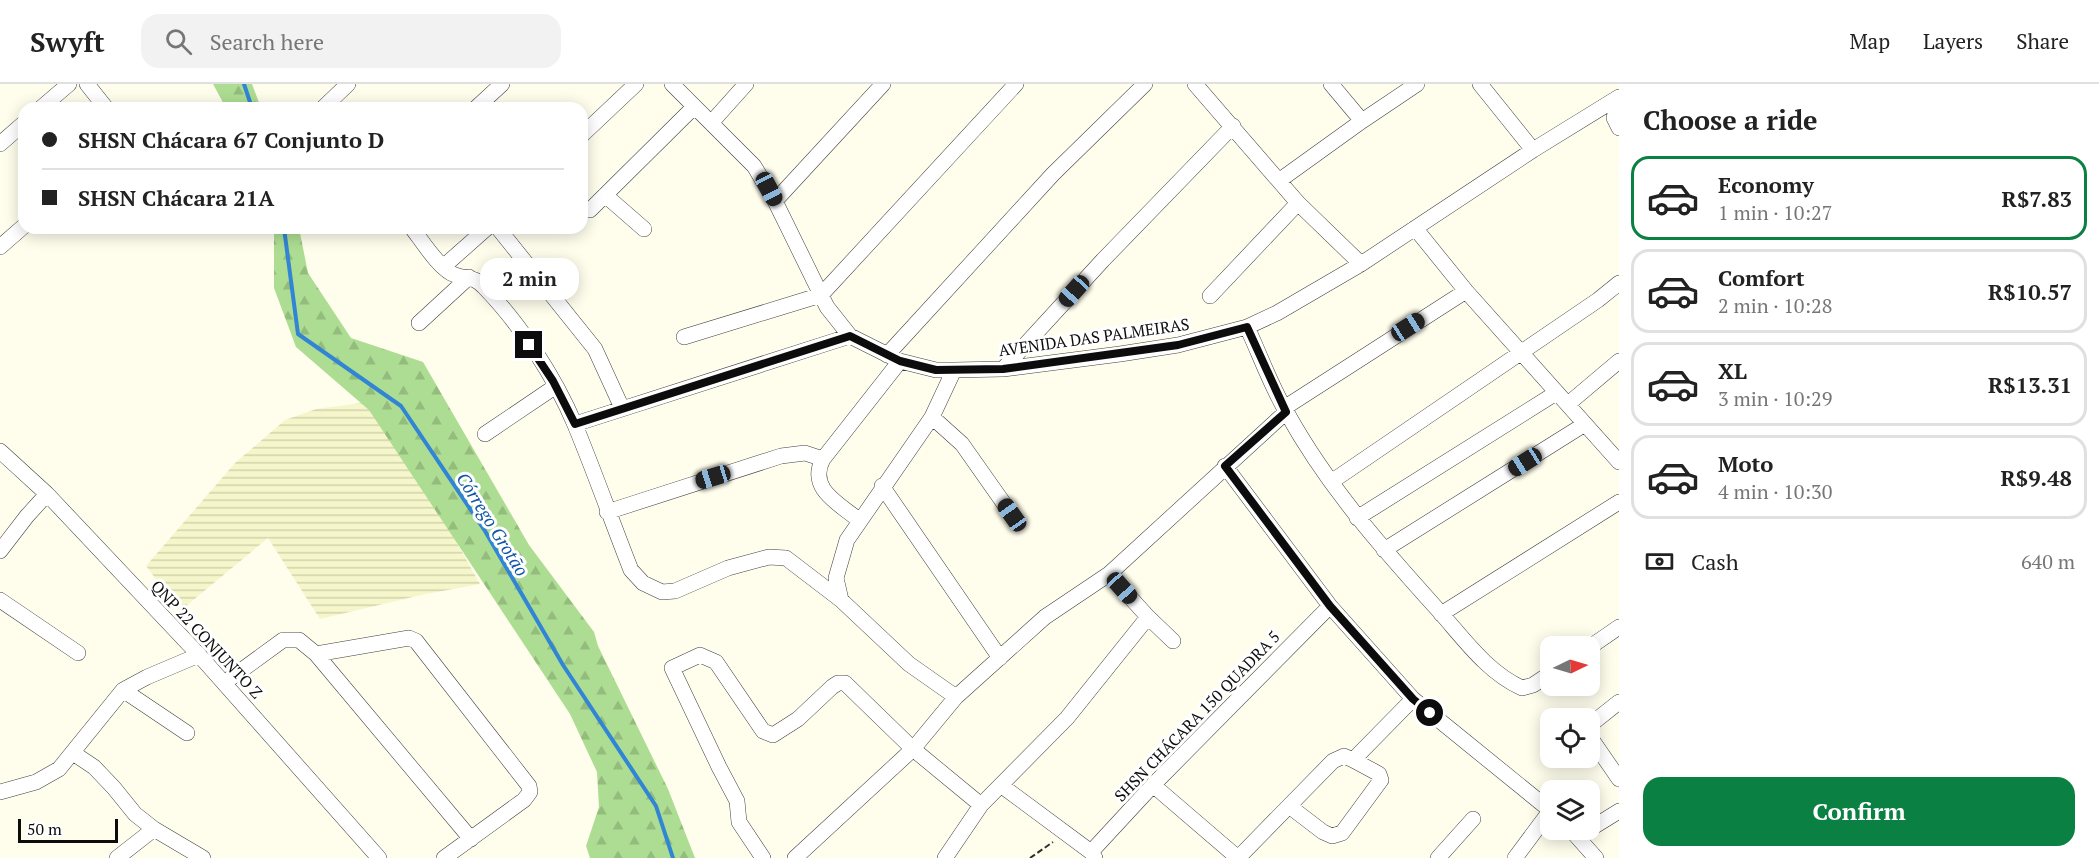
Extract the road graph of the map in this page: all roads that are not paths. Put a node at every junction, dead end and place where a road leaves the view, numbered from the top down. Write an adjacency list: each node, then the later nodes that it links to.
1 (69, 84): 16 (street)
2 (87, 84): 17 (street)
3 (348, 84): 18 (street)
4 (502, 84): 19 (street)
5 (636, 84): 27 (street)
6 (672, 84): 20 (street, AVENIDA DAS PALMEIRAS)
7 (746, 84): 23 (street)
8 (883, 84): 32 (street)
9 (1016, 84): 46 (street)
10 (1145, 84): 53 (street)
11 (1195, 84): 25 (street)
12 (1331, 84): 22 (street)
13 (1417, 84): 22 (street)
14 (1480, 84): 29 (street)
15 (1619, 98): 21 (street, AVENIDA DAS PALMEIRAS); 24 (street)
16 (48, 102)
17 (100, 102)
18 (329, 102)
19 (482, 102)
20 (694, 107): 23 (street, AVENIDA DAS PALMEIRAS); 31 (street)
21 (1598, 109): 24 (street); 29 (street, AVENIDA DAS PALMEIRAS)
22 (1362, 121): 30 (street)
23 (711, 123): 32 (street, AVENIDA DAS PALMEIRAS)
24 (1616, 123)
25 (1233, 126): 30 (street); 55 (street)
26 (18, 128): 28 (street)
27 (588, 129)
28 (0, 144)
29 (1533, 150): 35 (street, AVENIDA DAS PALMEIRAS)
30 (1280, 180): 33 (street)
31 (605, 195): 34 (street); 36 (street)
32 (775, 201): 46 (street, AVENIDA DAS PALMEIRAS)
33 (1298, 203): 42 (street); 47 (street)
34 (590, 210)
35 (1415, 228): 42 (street, AVENIDA DAS PALMEIRAS); 45 (street)
36 (644, 229)
37 (18, 231): 41 (street)
38 (418, 234): 43 (street)
39 (483, 234): 43 (street)
40 (503, 234): 60 (street)
41 (0, 247)
42 (1361, 264): 49 (street, AVENIDA DAS PALMEIRAS)
43 (456, 273): 48 (street); 57 (street)
44 (1619, 284): 52 (street)
45 (1466, 291): 52 (street); 61 (street)
46 (821, 295): 50 (street, AVENIDA DAS PALMEIRAS); 51 (street)
47 (1210, 296)
48 (419, 323)
49 (1247, 327): 55 (street, AVENIDA DAS PALMEIRAS); 61 (street)
50 (850, 336): 53 (street, AVENIDA DAS PALMEIRAS); 60 (street)
51 (684, 337)
52 (1521, 352): 58 (street); 70 (street)
53 (894, 358): 56 (street, AVENIDA DAS PALMEIRAS); 68 (street)
54 (1619, 361): 59 (street)
55 (1003, 369): 56 (street, AVENIDA DAS PALMEIRAS)
56 (954, 370): 62 (street)
57 (556, 386): 63 (street); 65 (street)
58 (1556, 393): 59 (street); 76 (street)
59 (1568, 404): 64 (street)
60 (622, 408): 63 (street)
61 (1285, 410): 69 (street); 70 (street)
62 (932, 417): 71 (street); 75 (street)
63 (575, 424): 74 (street)
64 (1585, 424): 67 (street); 78 (street)
65 (485, 434)
66 (0, 451): 72 (street, QNP 22 CONJUNTO Z)
67 (1616, 451)
68 (823, 459): 74 (street); 77 (street)
69 (1225, 466): 80 (street); 83 (street)
70 (1331, 482): 76 (street)
71 (882, 486): 77 (street); 92 (street)
72 (47, 494): 79 (street); 91 (street, QNP 22 CONJUNTO Z)
73 (1619, 502): 84 (street)
74 (608, 512): 82 (street)
75 (1012, 515)
76 (1358, 518): 78 (street)
77 (860, 521): 82 (street)
78 (1383, 550): 84 (street)
79 (0, 552)
80 (1109, 574): 85 (street); 92 (street)
81 (0, 600): 89 (street)
82 (841, 600): 96 (street)
83 (1330, 606): 97 (street); 106 (street, SHSN CHÁCARA 150 QUADRA 5)
84 (1441, 614): 93 (street)
85 (1148, 617): 88 (street); 107 (street)
86 (1619, 627): 87 (street)
87 (1600, 640)
88 (1173, 641)
89 (78, 653)
90 (316, 654): 94 (street); 117 (street); 117 (street)
91 (199, 655): 94 (street, QNP 22 CONJUNTO Z); 95 (street)
92 (1000, 658): 96 (street)
93 (1540, 680)
94 (224, 683): 122 (street, QNP 22 CONJUNTO Z)
95 (123, 690): 100 (street); 103 (street)
96 (956, 697): 101 (street)
97 (1413, 699): 104 (street); 109 (street)
98 (1619, 702): 99 (street)
99 (1600, 716)
100 (187, 733)
101 (913, 749): 110 (street); 124 (street); 125 (street)
102 (1600, 752): 105 (street)
103 (73, 753): 108 (street); 116 (street)
104 (1353, 760): 111 (street); 111 (street)
105 (1619, 779)
106 (1153, 785): 119 (street, SHSN CHÁCARA 150 QUADRA 5); 127 (street)
107 (1002, 786): 110 (street); 119 (street)
108 (0, 792)
109 (1540, 802)
110 (981, 805): 126 (street)
111 (1289, 806): 127 (street)
112 (1619, 810): 114 (street)
113 (1473, 819): 128 (street)
114 (1600, 821)
115 (1540, 825): 129 (street)
116 (154, 829): 120 (street); 121 (street)
117 (471, 839): 123 (street)
118 (1587, 840): 130 (street)
119 (1093, 855)
120 (117, 858)
121 (203, 858)
122 (379, 858)
123 (444, 858)
124 (763, 858)
125 (796, 858)
126 (946, 858)
127 (1238, 858)
128 (1438, 858)
129 (1515, 858)
130 (1596, 858)

